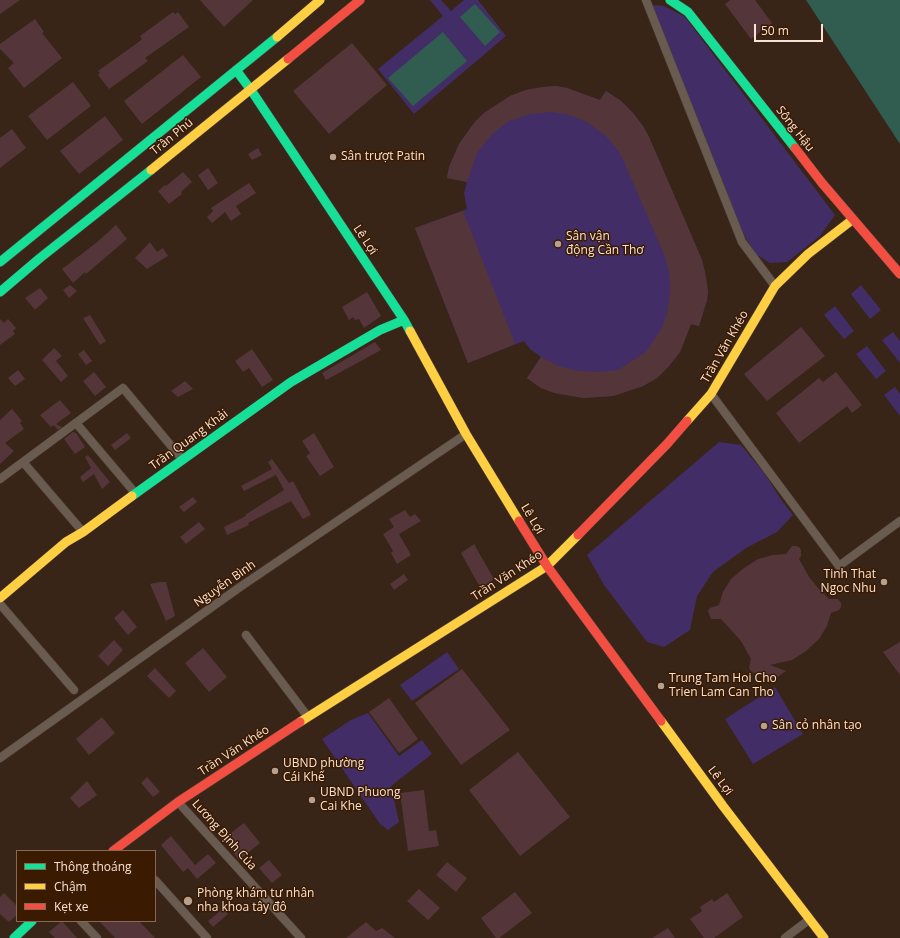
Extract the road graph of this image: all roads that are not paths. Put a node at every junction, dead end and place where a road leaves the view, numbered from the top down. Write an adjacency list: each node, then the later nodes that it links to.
1 (320, 0): 5 (street, Trần Phú)
2 (360, 0): 6 (street, Trần Phú)
3 (646, 0): 11 (street)
4 (670, 0): 7 (street, Sông Hậu)
5 (236, 70): 6 (street, Lê Lợi); 8 (street, Trần Phú)
6 (251, 90): 8 (street, Trần Phú); 13 (street, Lê Lợi)
7 (852, 220): 10 (street, Sông Hậu); 11 (street, Trần Văn Khéo)
8 (33, 249): 9 (street, Trần Phú); 12 (street, Trần Phú)
9 (0, 262)
10 (900, 274)
11 (775, 286): 14 (street, Trần Văn Khéo)
12 (0, 292)
13 (404, 320): 16 (street, Lê Lợi); 17 (street, Trần Quang Khải)
14 (711, 394): 21 (street); 23 (street, Trần Văn Khéo)
15 (76, 423): 17 (street); 18 (street); 20 (street)
16 (466, 434): 23 (street, Lê Lợi); 29 (street, Nguyễn Bình)
17 (182, 459): 20 (street, Trần Quang Khải)
18 (23, 462): 19 (street); 22 (street)
19 (0, 478)
20 (136, 494): 22 (street, Trần Quang Khải)
21 (900, 522)
22 (83, 532): 24 (street, Trần Quang Khải)
23 (547, 566): 28 (street, Trần Văn Khéo); 35 (street, Lê Lợi)
24 (0, 598)
25 (0, 604): 27 (street)
26 (246, 635): 28 (street)
27 (74, 690)
28 (308, 717): 30 (street, Trần Văn Khéo)
29 (0, 758)
30 (178, 802): 31 (street, Trần Văn Khéo); 41 (street, Lương Định Của)
31 (122, 844): 32 (street, Trần Văn Khéo); 33 (street)
32 (114, 850)
33 (127, 850)
34 (156, 881): 40 (street)
35 (810, 919): 42 (street); 43 (street, Lê Lợi)
36 (31, 922): 38 (street)
37 (82, 922): 39 (street)
38 (14, 938)
39 (97, 938)
40 (207, 938)
41 (301, 938)
42 (785, 938)
43 (824, 938)

